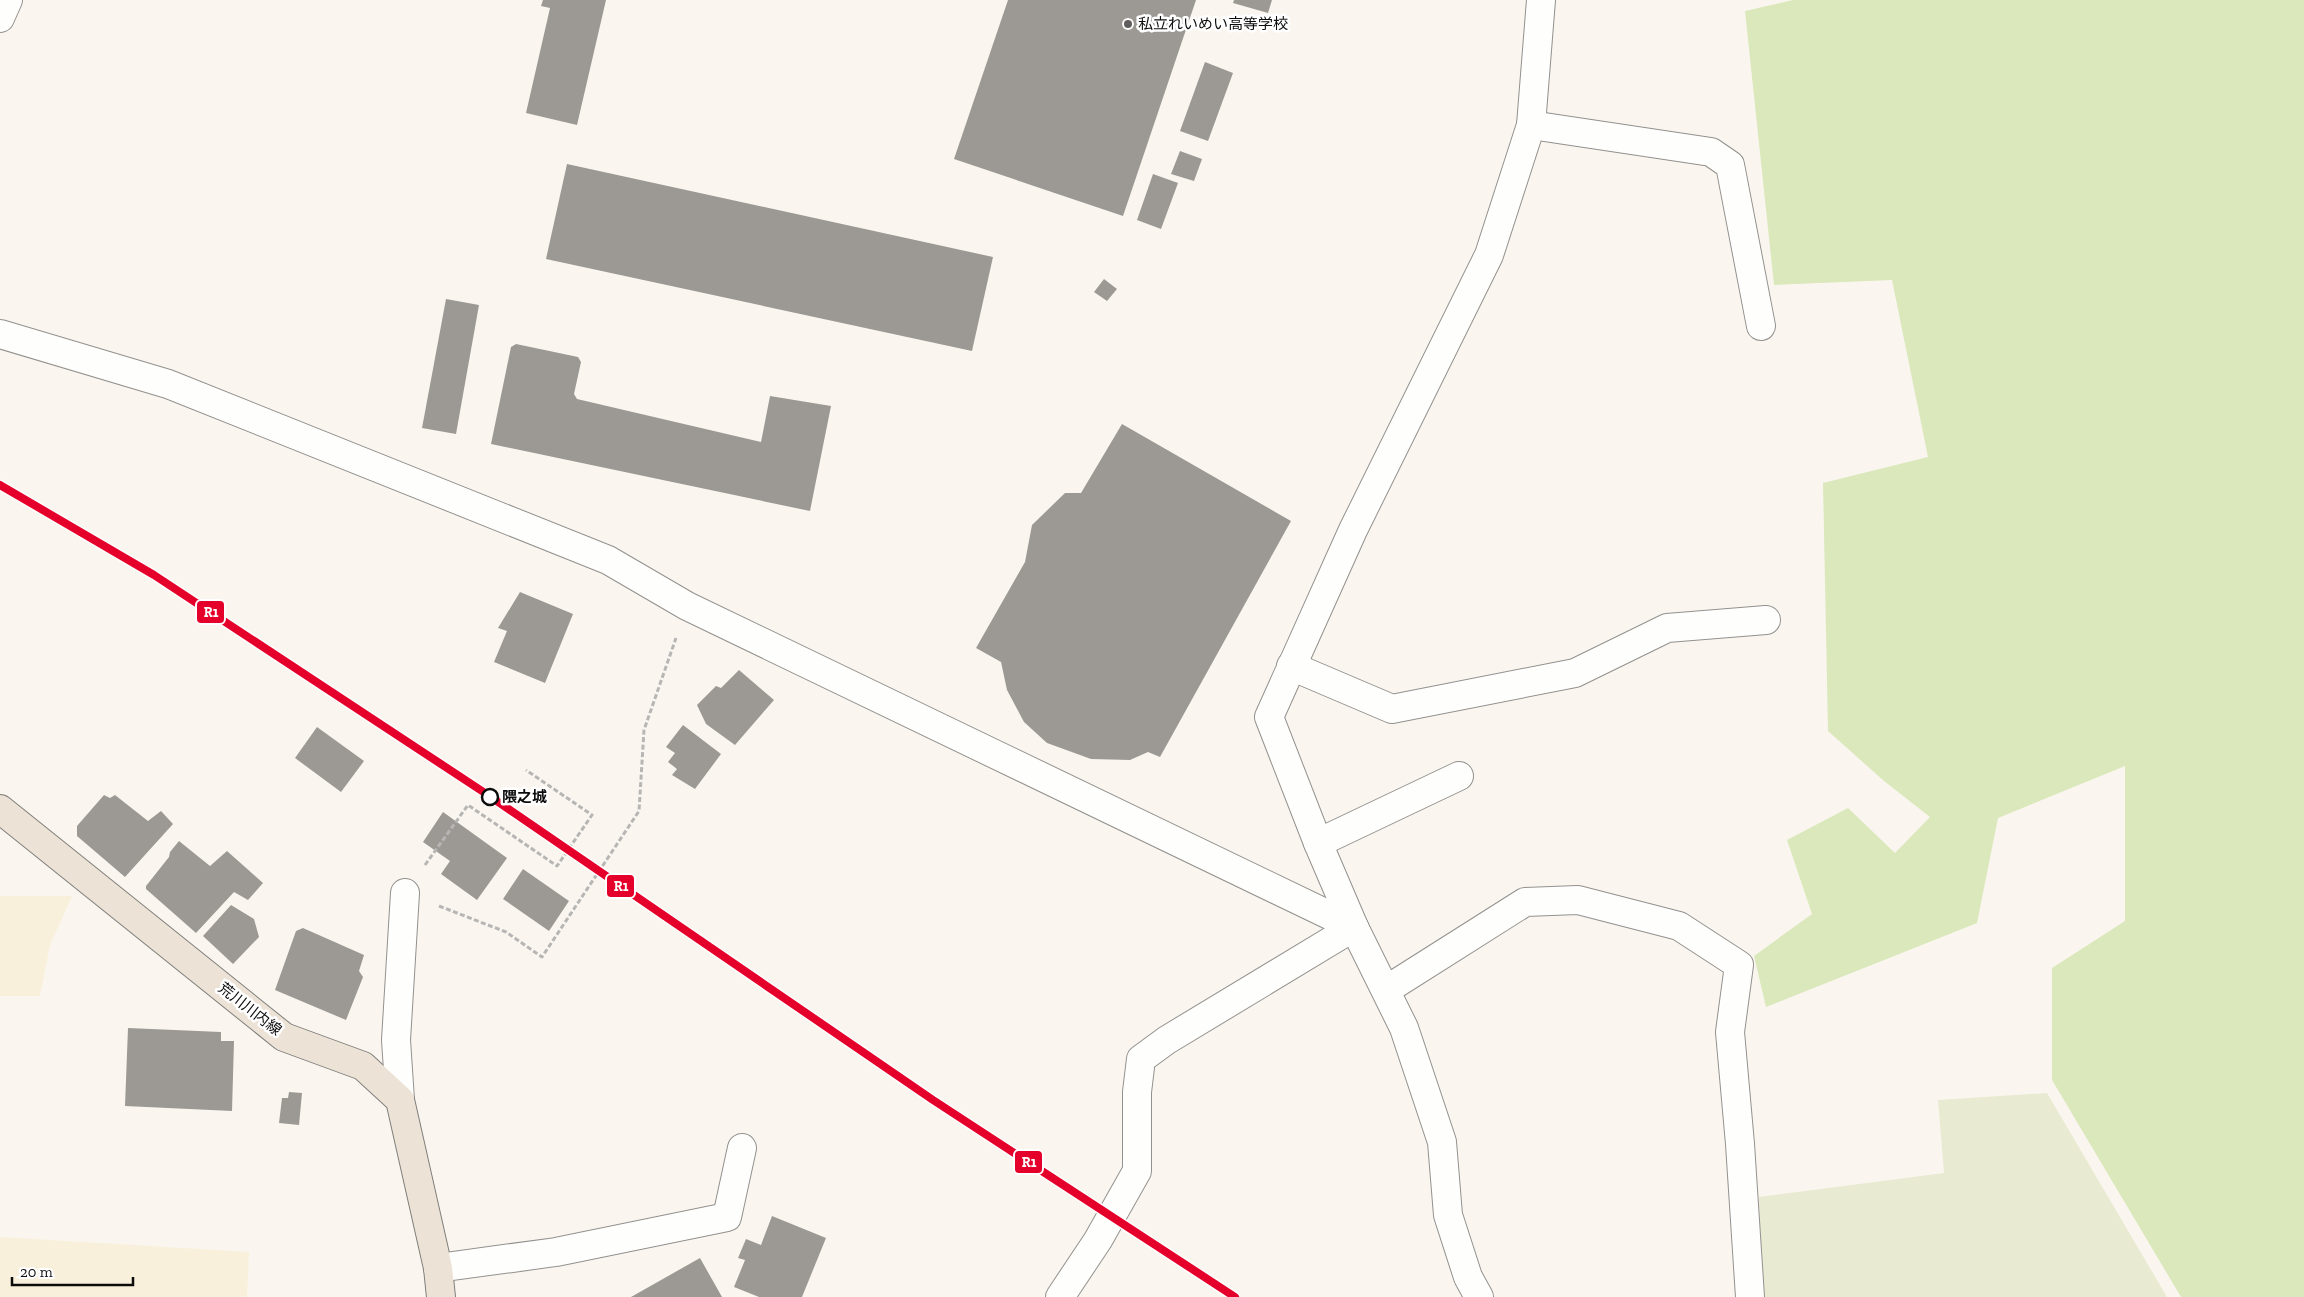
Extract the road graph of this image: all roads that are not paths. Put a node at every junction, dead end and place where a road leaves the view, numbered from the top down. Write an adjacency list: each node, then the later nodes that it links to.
1 (8, 0): 3 (street)
2 (1540, 0): 4 (street)
3 (0, 18)
4 (1531, 125): 5 (street); 8 (street)
5 (1761, 326)
6 (0, 334): 13 (street)
7 (1766, 620): 8 (street)
8 (1291, 666): 11 (street)
9 (1459, 776): 11 (street)
10 (0, 810): 15 (main road, 荒川川内線)
11 (1318, 843): 13 (street)
12 (405, 893): 15 (street)
13 (1354, 927): 14 (street); 19 (street)
14 (1386, 990): 20 (street); 21 (street)
15 (400, 1100): 17 (main road)
16 (742, 1148): 17 (street)
17 (438, 1268): 18 (main road)
18 (442, 1297)
19 (1060, 1297)
20 (1479, 1297)
21 (1750, 1297)

